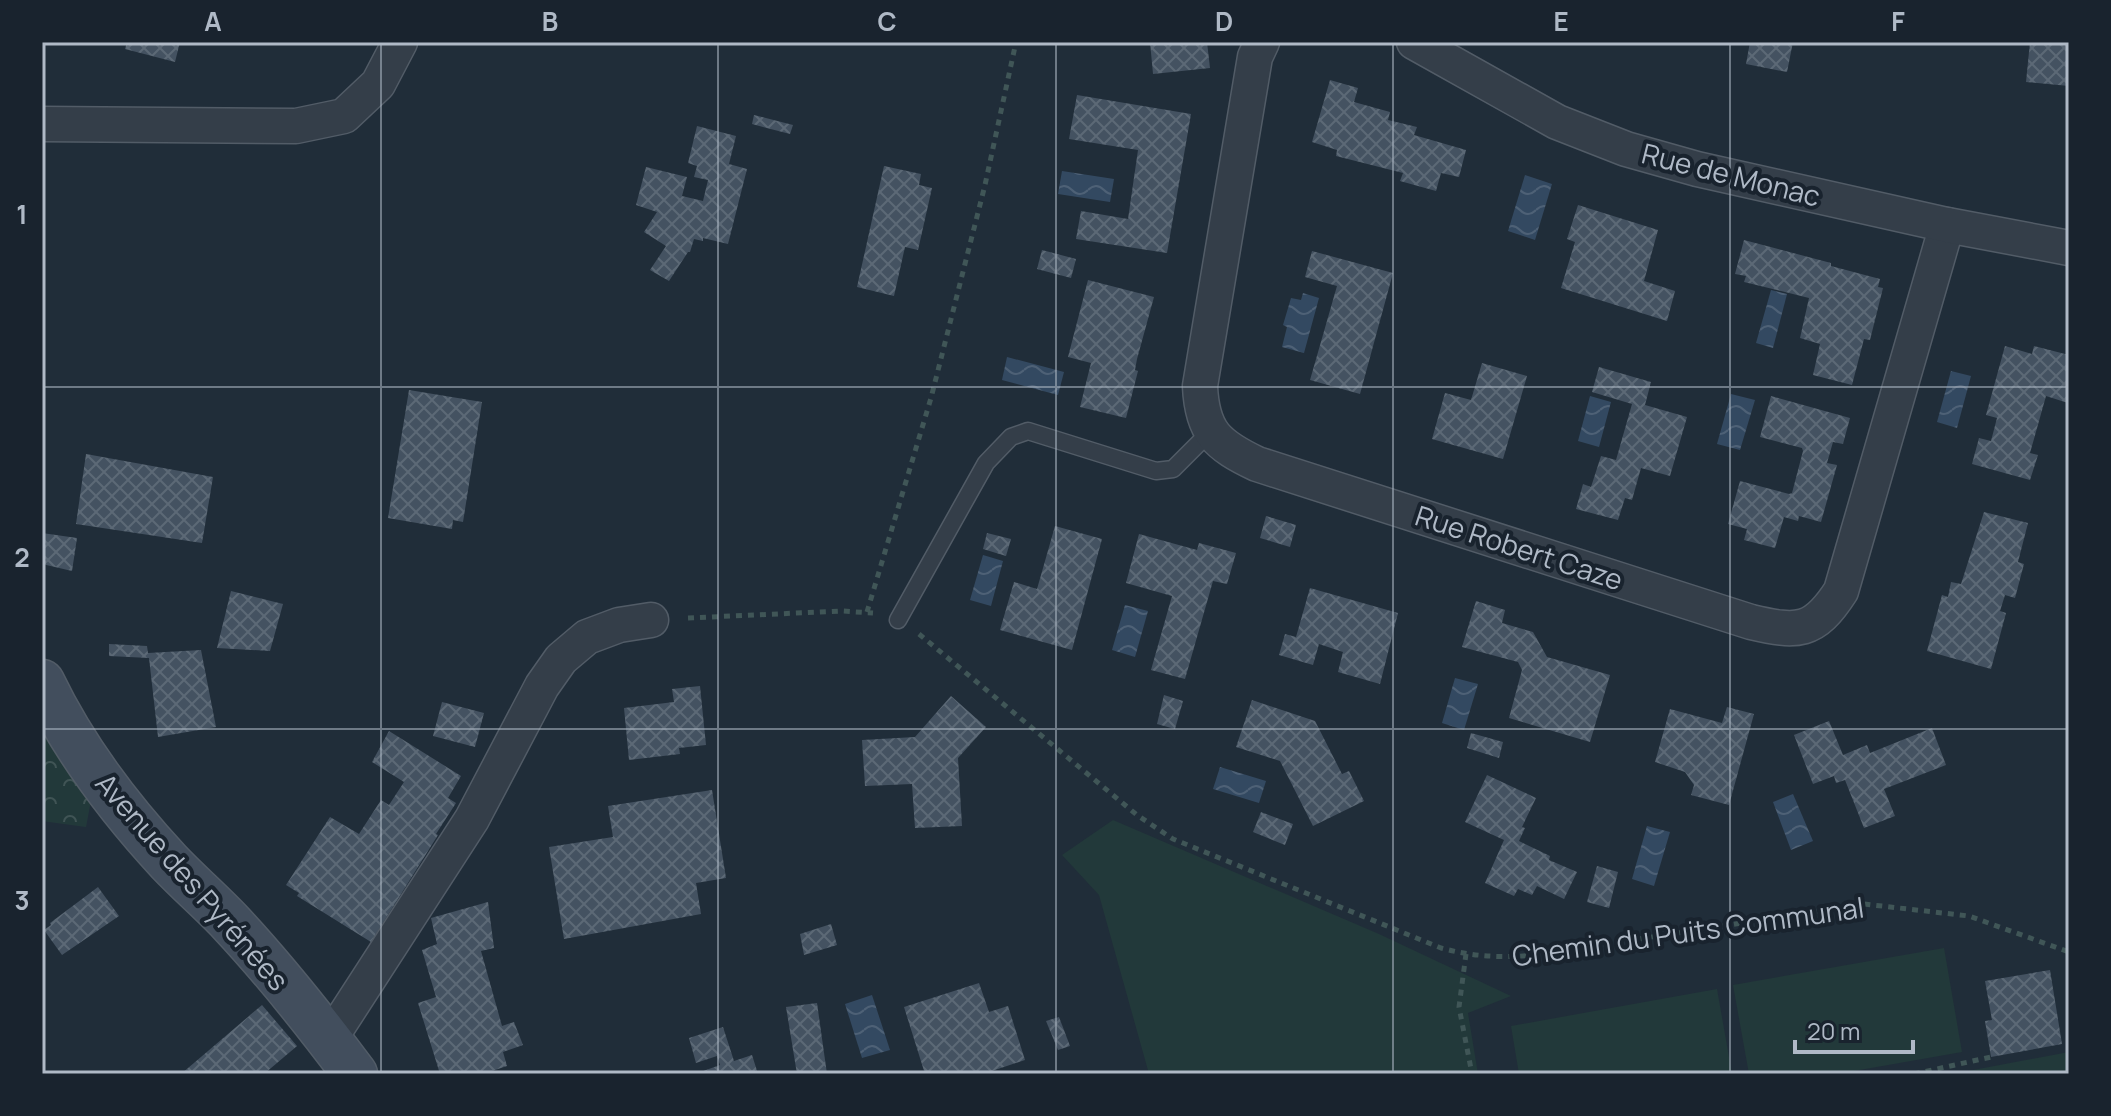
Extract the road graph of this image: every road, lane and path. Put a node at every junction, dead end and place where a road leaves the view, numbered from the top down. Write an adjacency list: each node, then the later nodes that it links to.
1 (400, 42): 5 (street)
2 (1016, 42): 9 (path)
3 (1262, 42): 8 (street)
4 (1414, 42): 6 (street, Rue de Monac)
5 (42, 124)
6 (1947, 225): 7 (street, Rue de Monac); 8 (street, Rue Robert Caze)
7 (2069, 248)
8 (1210, 432): 11 (lane)
9 (867, 612): 10 (path, Chemin du Puits Communal); 11 (path, Chemin du Puits Communal)
10 (651, 620): 15 (street)
11 (898, 620): 14 (path, Chemin du Puits Communal)
12 (42, 682): 15 (street, Avenue des Pyrénées)
13 (2069, 952): 14 (path, Chemin du Puits Communal)
14 (1466, 954): 17 (path)
15 (342, 1057)
16 (1991, 1057): 18 (path)
17 (1472, 1074)
18 (1914, 1074)

